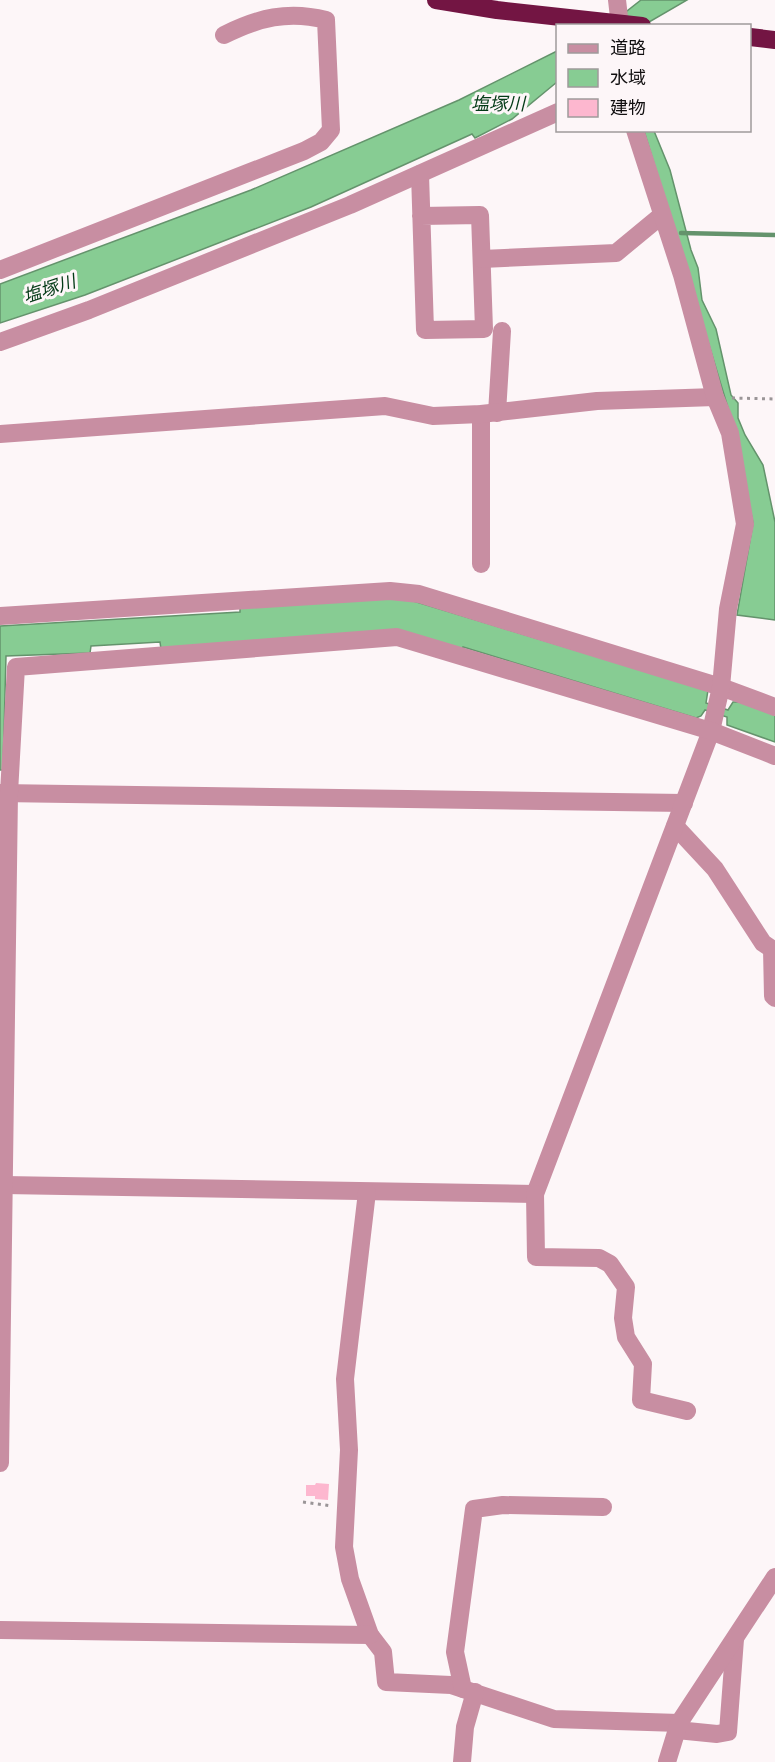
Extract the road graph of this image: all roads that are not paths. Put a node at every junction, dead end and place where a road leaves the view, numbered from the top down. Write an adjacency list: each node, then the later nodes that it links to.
1 (436, 0): 3 (highway)
2 (617, 1): 3 (street)
3 (619, 24)
4 (224, 35): 13 (street)
5 (751, 37): 6 (highway)
6 (775, 40)
7 (556, 113): 9 (street)
8 (636, 132): 10 (street)
9 (420, 174): 11 (street); 15 (street)
10 (662, 215): 12 (street); 16 (street)
11 (421, 216): 12 (street); 12 (street)
12 (482, 259)
13 (0, 270)
14 (502, 331): 17 (street)
15 (0, 342)
16 (715, 397): 17 (street); 21 (street)
17 (489, 413): 18 (street); 19 (street)
18 (0, 434)
19 (481, 564)
20 (0, 616): 21 (street)
21 (721, 687): 22 (street); 23 (street)
22 (775, 707)
23 (711, 731): 24 (street); 25 (street); 26 (street)
24 (775, 756)
25 (5, 793): 26 (street); 29 (street)
26 (684, 803): 27 (street)
27 (675, 826): 28 (street); 31 (street)
28 (775, 998)
29 (4, 1185): 30 (street); 33 (street)
30 (368, 1192): 31 (street); 37 (street)
31 (535, 1194): 32 (street)
32 (687, 1411)
33 (0, 1463)
34 (603, 1507): 39 (street)
35 (775, 1577): 38 (street)
36 (0, 1630): 37 (street)
37 (370, 1635): 39 (street)
38 (735, 1635): 40 (street); 40 (street)
39 (469, 1690): 40 (street); 41 (street)
40 (678, 1727): 42 (street)
41 (462, 1762)
42 (667, 1762)

